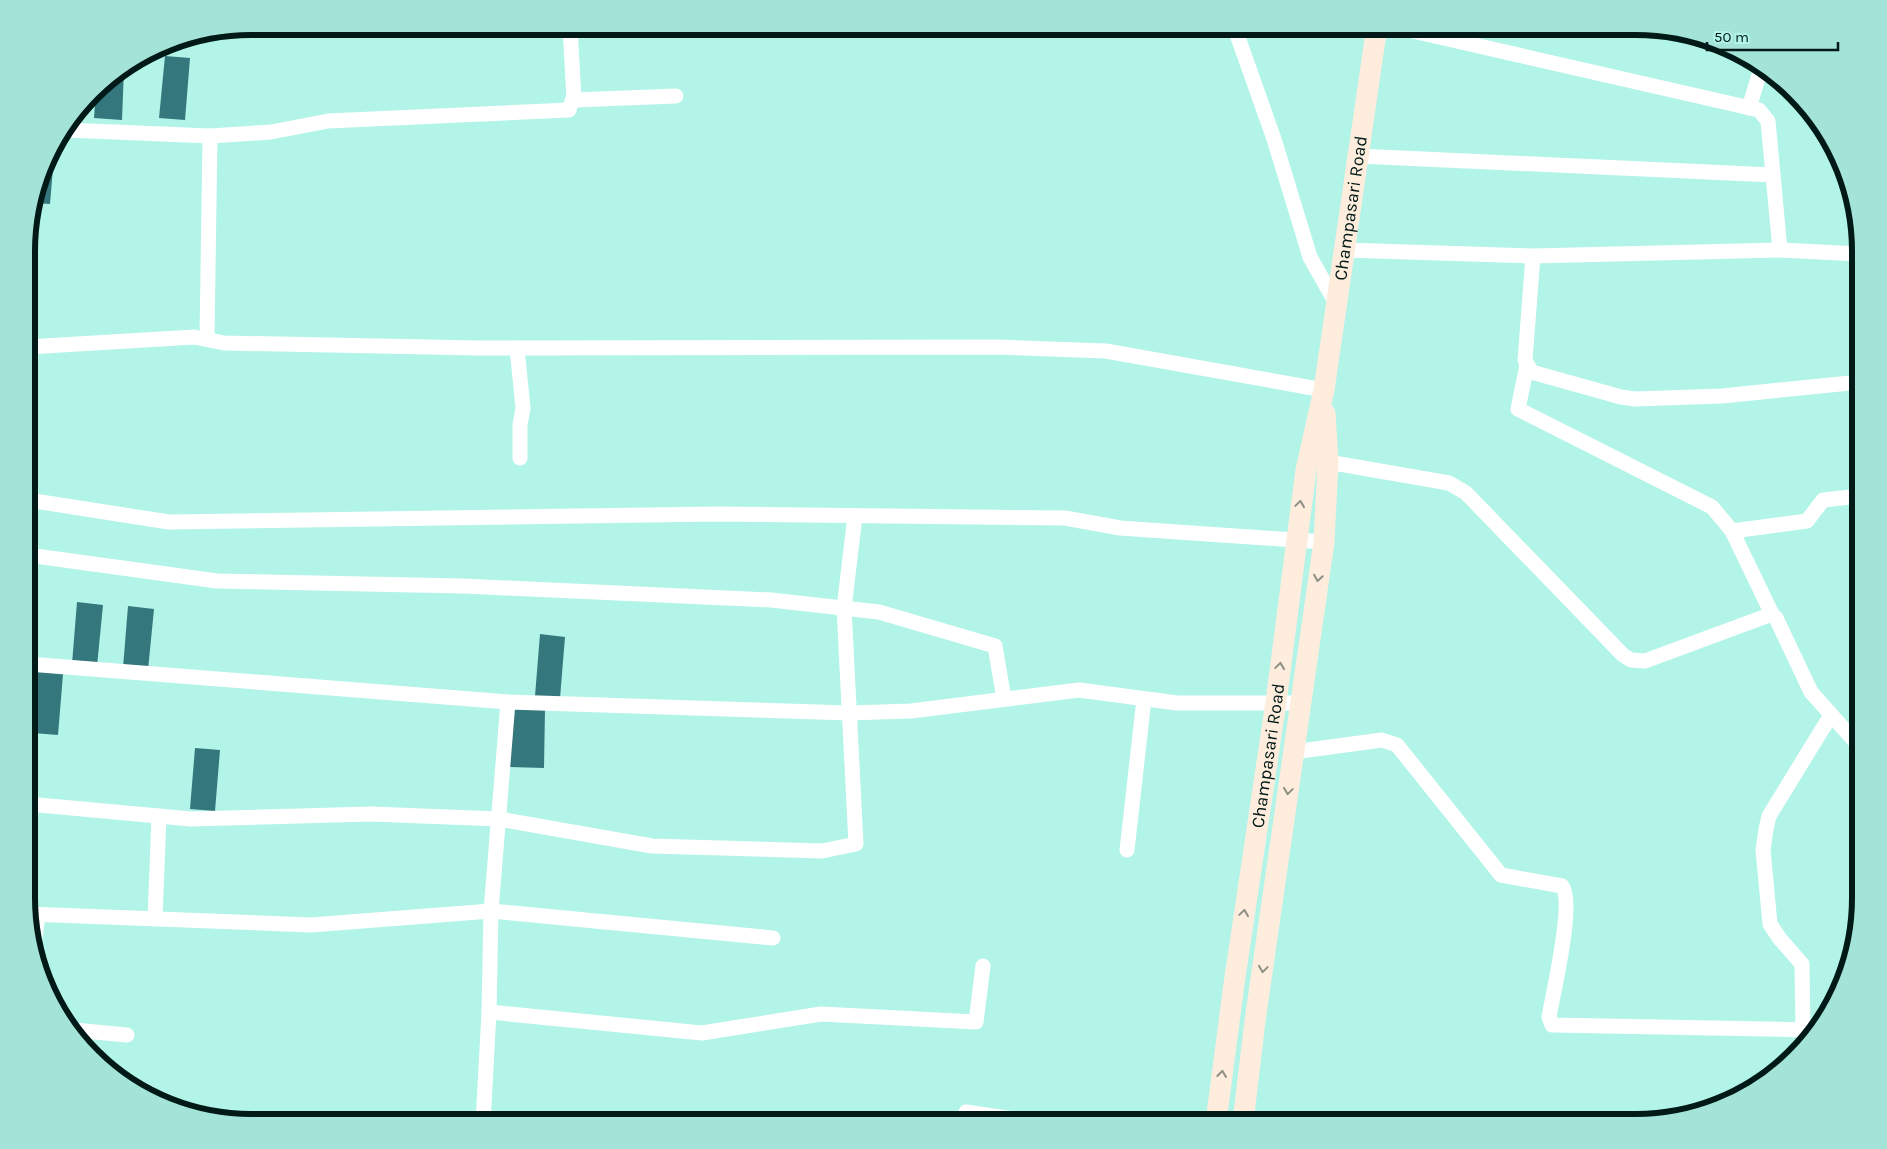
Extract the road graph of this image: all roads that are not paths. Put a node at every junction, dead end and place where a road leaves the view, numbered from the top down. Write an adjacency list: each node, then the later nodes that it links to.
1 (571, 35): 6 (street)
2 (1237, 35): 17 (street)
3 (1376, 35): 11 (main road, Champasari Road)
4 (1430, 35): 8 (street)
5 (1759, 74): 8 (street)
6 (574, 95): 7 (street); 10 (street)
7 (676, 96)
8 (1749, 108): 12 (street)
9 (72, 130): 10 (street)
10 (210, 136): 18 (street)
11 (1358, 156): 12 (street); 13 (main road, Champasari Road)
12 (1773, 175): 14 (street)
13 (1344, 250): 16 (street); 17 (main road, Champasari Road)
14 (1780, 250): 15 (street); 16 (street)
15 (1852, 254)
16 (1533, 256): 21 (street)
17 (1337, 305): 23 (main road, Champasari Road)
18 (207, 339): 19 (street); 20 (street)
19 (35, 347)
20 (517, 348): 23 (street); 24 (street)
21 (1527, 365): 22 (street); 29 (street)
22 (1852, 383)
23 (1324, 390): 25 (main road, Champasari Road); 30 (main road, Champasari Road, one-way to 23)
24 (520, 458)
25 (1328, 462): 31 (main road, Champasari Road); 34 (street)
26 (1852, 497): 29 (street)
27 (35, 501): 28 (street)
28 (855, 516): 30 (street); 33 (street)
29 (1732, 531): 34 (street)
30 (1295, 540): 31 (street); 39 (main road, Champasari Road, one-way to 30)
31 (1324, 542): 40 (main road, Champasari Road, one-way to 40)
32 (35, 556): 33 (street)
33 (844, 608): 36 (street); 41 (street)
34 (1772, 614): 42 (street)
35 (35, 665): 38 (street)
36 (1004, 699): 37 (street); 41 (street)
37 (1144, 699): 39 (street); 48 (street)
38 (508, 702): 41 (street); 47 (street)
39 (1276, 702): 40 (street); 62 (main road, Champasari Road, one-way to 39)
40 (1300, 703): 44 (main road, Champasari Road)
41 (849, 713): 47 (street)
42 (1831, 716): 43 (street); 55 (street)
43 (1852, 738)
44 (1293, 752): 56 (street); 63 (main road, Champasari Road, one-way to 63)
45 (35, 805): 46 (street)
46 (159, 816): 47 (street); 51 (street)
47 (500, 819): 49 (street)
48 (1127, 850)
49 (491, 911): 51 (street); 52 (street); 54 (street)
50 (35, 914): 51 (street)
51 (155, 919)
52 (773, 938)
53 (983, 966): 54 (street)
54 (489, 1012): 60 (street)
55 (1810, 1027)
56 (1807, 1030)
57 (81, 1031): 58 (street)
58 (127, 1035)
59 (966, 1112): 61 (street)
60 (483, 1114)
61 (980, 1114)
62 (1217, 1114)
63 (1245, 1114)

